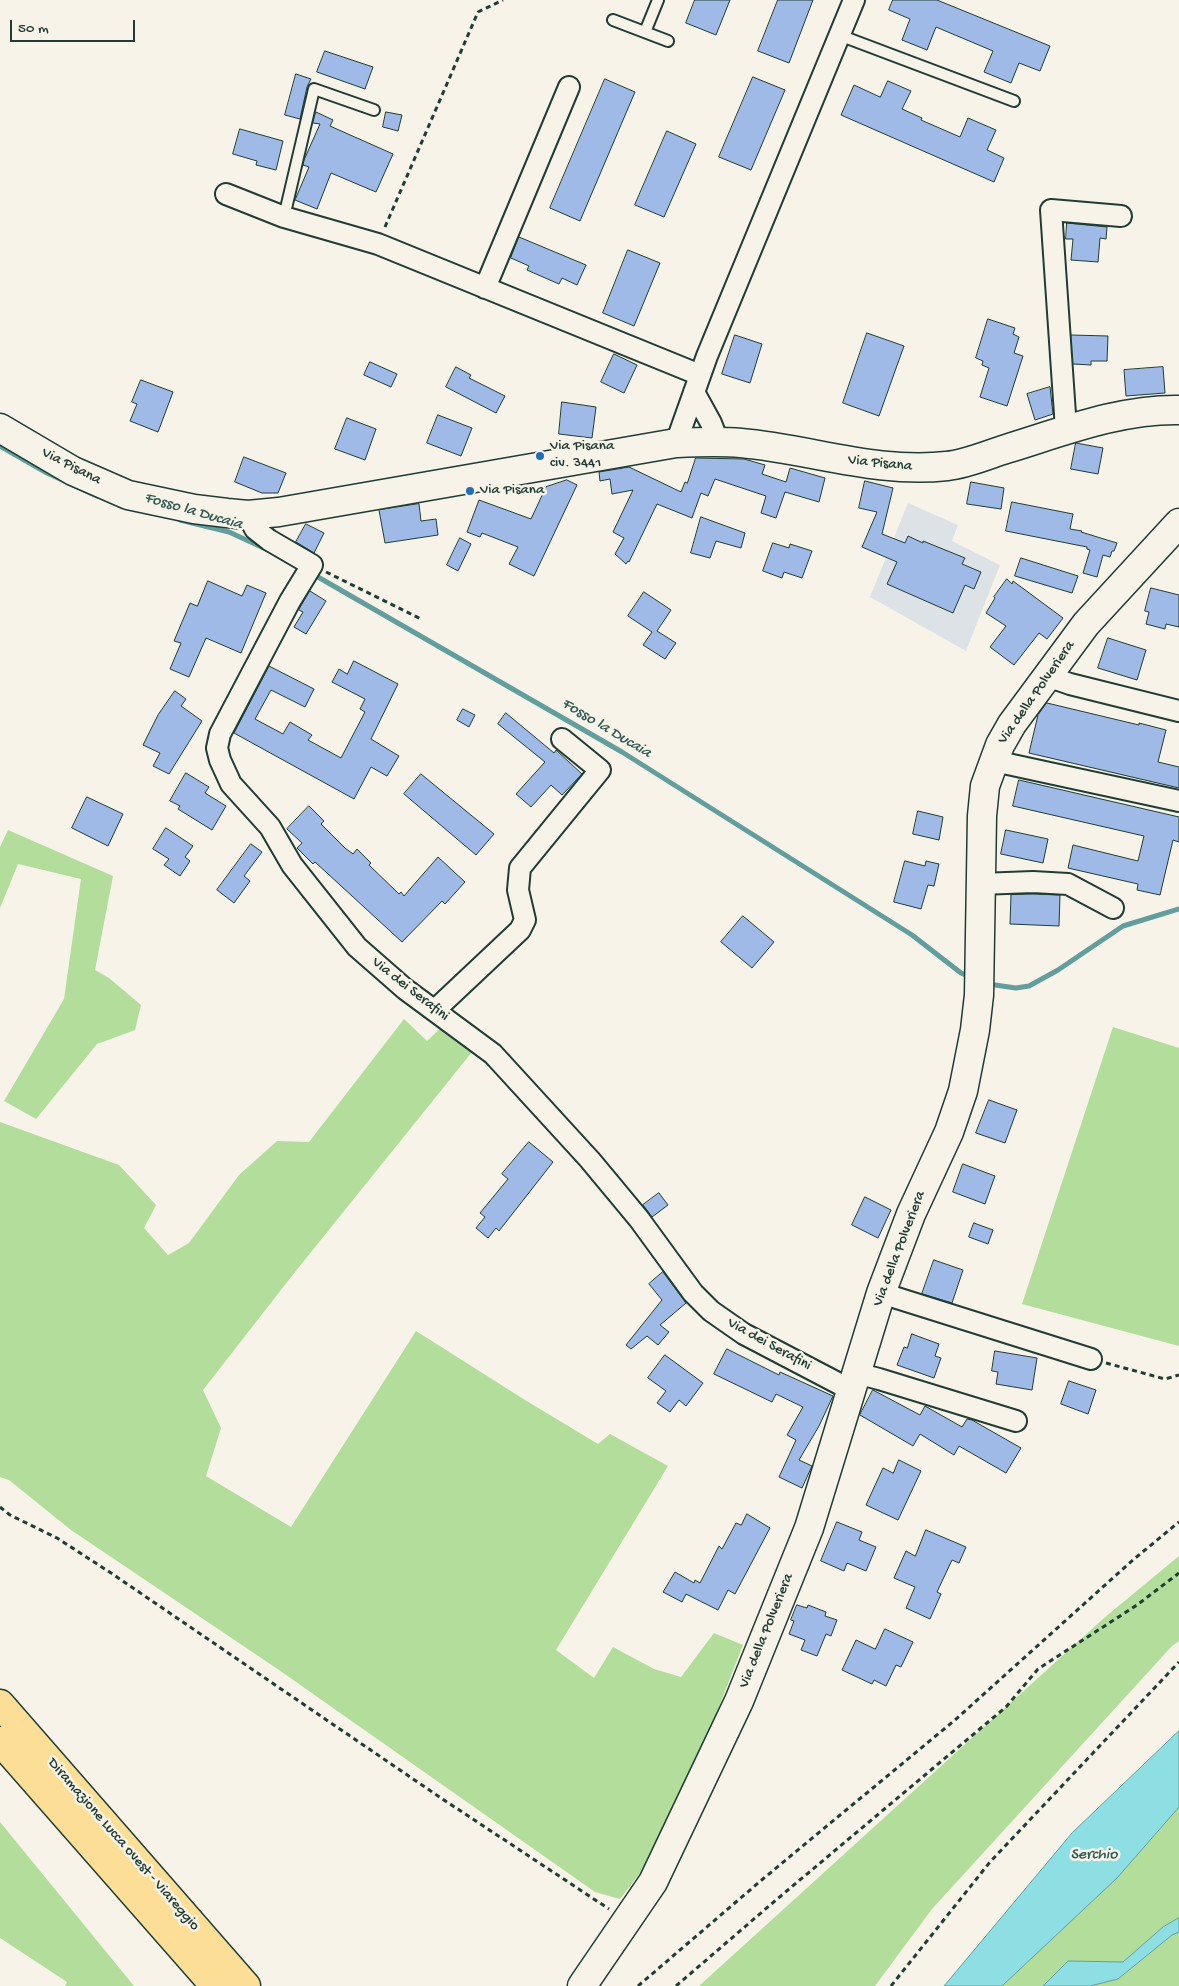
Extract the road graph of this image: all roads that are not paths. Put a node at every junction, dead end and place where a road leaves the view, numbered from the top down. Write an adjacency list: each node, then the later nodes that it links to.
1 (658, 0): 4 (lane)
2 (854, 0): 5 (street)
3 (613, 20): 4 (lane)
4 (645, 32): 6 (lane)
5 (839, 35): 8 (lane); 14 (street)
6 (668, 41)
7 (569, 87): 13 (street)
8 (1014, 101)
9 (374, 110): 12 (lane)
10 (226, 194): 12 (street)
11 (1121, 216): 17 (street)
12 (284, 217): 13 (street)
13 (485, 288): 14 (street)
14 (698, 383): 18 (street); 19 (street)
15 (1179, 410): 17 (street, Via Pisana)
16 (0, 428): 20 (street, Via Pisana)
17 (1066, 429): 18 (street, Via Pisana)
18 (718, 441): 19 (street, Via Pisana)
19 (676, 443): 20 (street, Via Pisana)
20 (248, 515): 29 (street, Via dei Serafini)
21 (1179, 523): 22 (street, Via della Polveriera)
22 (1047, 676): 23 (street); 25 (street, Via della Polveriera)
23 (1179, 711)
24 (562, 739): 29 (street)
25 (994, 761): 26 (street); 27 (street, Via della Polveriera)
26 (1179, 801)
27 (980, 884): 28 (street); 30 (street, Via della Polveriera)
28 (1113, 908)
29 (435, 1010): 32 (street, Via dei Serafini)
30 (881, 1293): 31 (street); 32 (street, Via della Polveriera)
31 (1091, 1358)
32 (853, 1381): 33 (street, Via dei Serafini); 38 (street, Via della Polveriera)
33 (1016, 1421)
34 (0, 1704): 37 (highway, Diramazione Lucca ovest - Viareggio)
35 (0, 1741): 36 (highway, Diramazione Lucca ovest - Viareggio)
36 (215, 1986)
37 (246, 1986)
38 (582, 1986)

